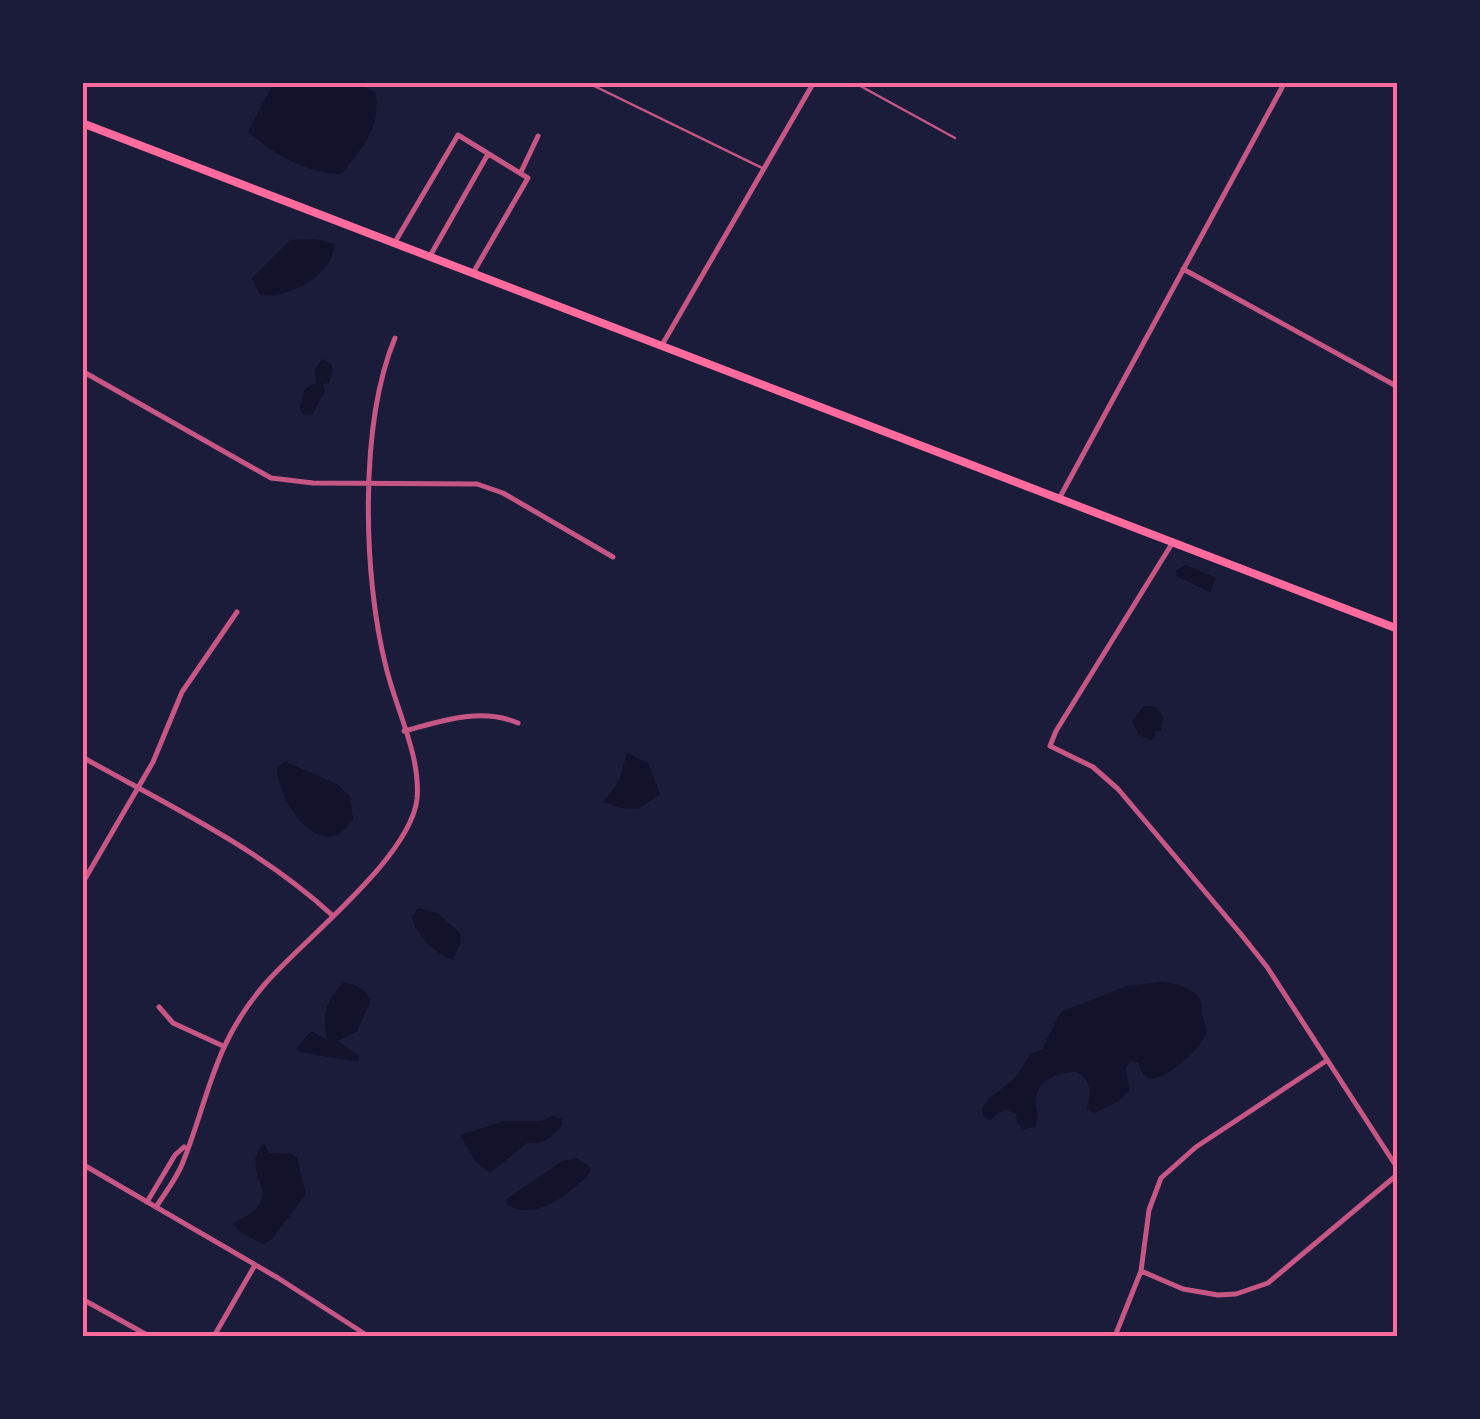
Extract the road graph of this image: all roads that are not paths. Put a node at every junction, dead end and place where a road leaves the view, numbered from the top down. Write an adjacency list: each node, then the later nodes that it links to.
1 (586, 82): 9 (lane)
2 (814, 82): 9 (street)
3 (853, 82): 7 (lane)
4 (1285, 82): 13 (street)
5 (82, 122): 11 (main road)
6 (538, 136): 10 (street)
7 (955, 138)
8 (488, 154): 10 (street); 11 (street); 12 (street)
9 (764, 169): 16 (street)
10 (521, 172): 14 (street)
11 (394, 243): 12 (main road)
12 (430, 256): 14 (main road)
13 (1183, 269): 18 (street); 20 (street)
14 (473, 273): 16 (main road)
15 (395, 338): 19 (street)
16 (662, 345): 20 (main road)
17 (82, 371): 19 (street)
18 (1398, 387)
19 (370, 481): 22 (street); 26 (street)
20 (1059, 499): 21 (main road)
21 (1173, 542): 24 (main road); 33 (street)
22 (612, 557)
23 (238, 612): 28 (street)
24 (1398, 629)
25 (518, 723): 26 (street)
26 (404, 731): 30 (street)
27 (82, 758): 28 (street)
28 (138, 788): 29 (street); 30 (street)
29 (82, 884)
30 (332, 915): 32 (street)
31 (159, 1007): 32 (street)
32 (223, 1046): 34 (street)
33 (1326, 1062): 36 (street); 40 (street)
34 (187, 1145): 37 (street); 38 (street)
35 (82, 1164): 37 (street)
36 (1398, 1172): 40 (street)
37 (146, 1202): 38 (street)
38 (156, 1207): 39 (street)
39 (255, 1266): 43 (street); 44 (street)
40 (1141, 1271): 45 (street)
41 (82, 1299): 42 (street)
42 (149, 1336)
43 (214, 1336)
44 (368, 1336)
45 (1115, 1336)

